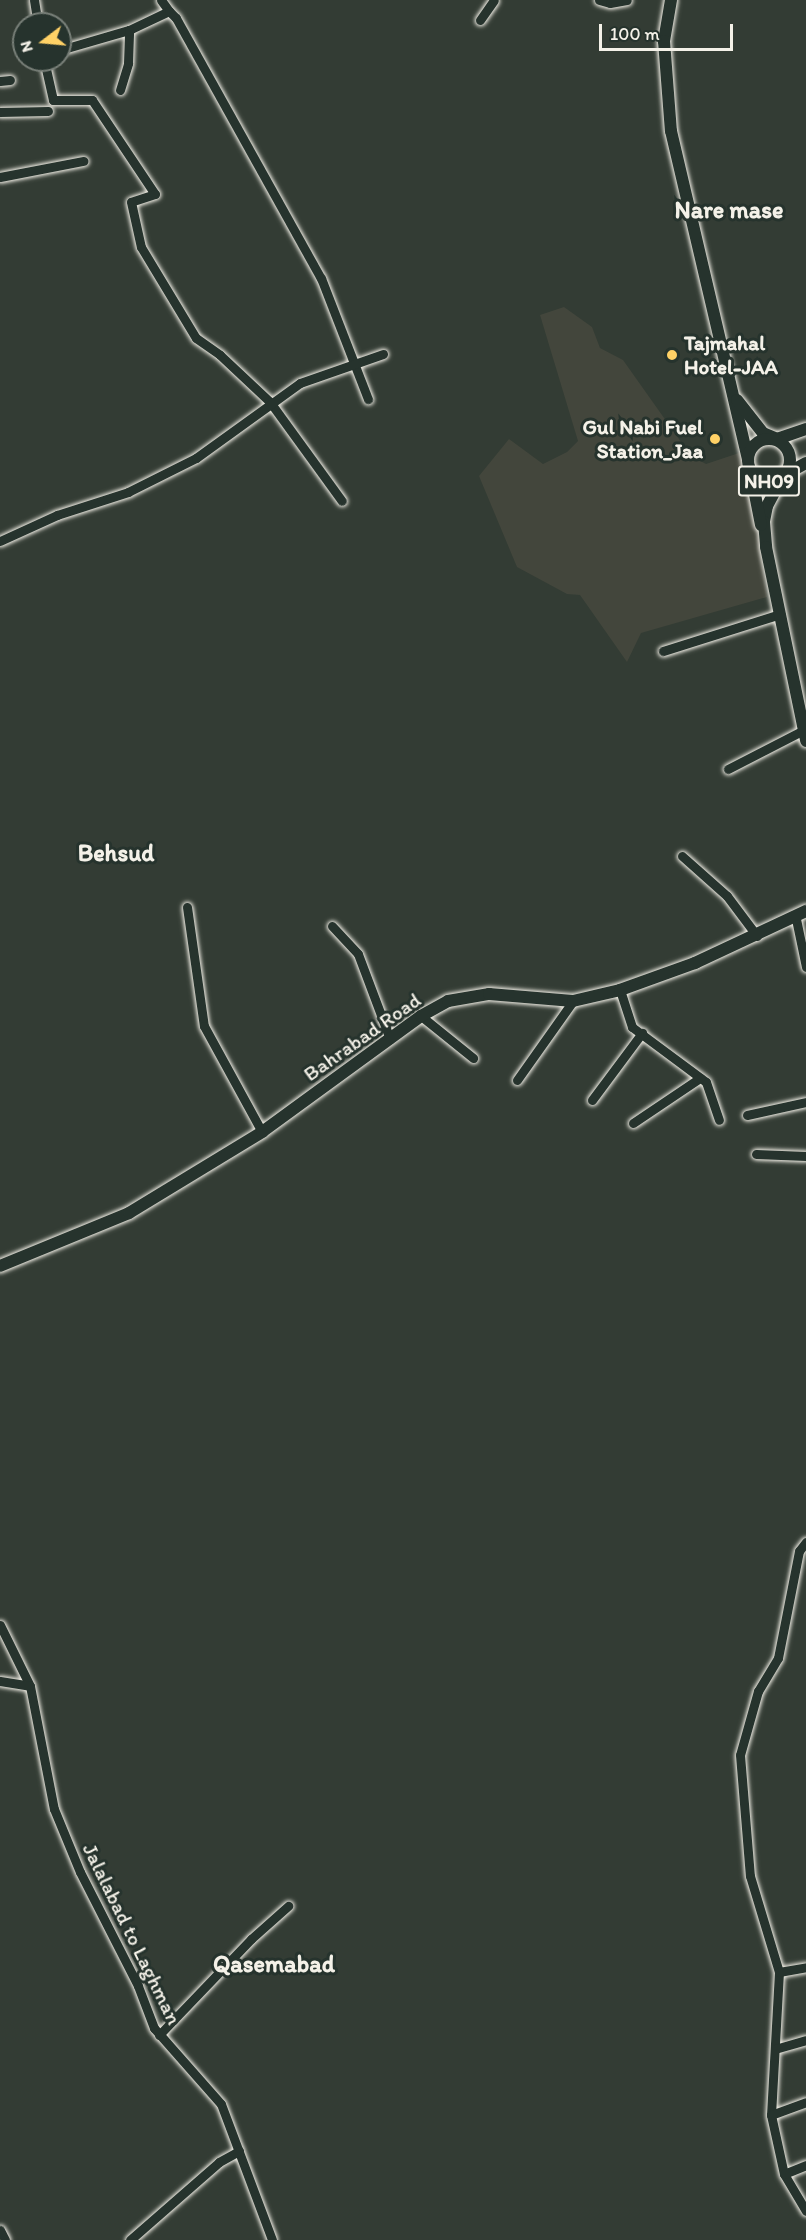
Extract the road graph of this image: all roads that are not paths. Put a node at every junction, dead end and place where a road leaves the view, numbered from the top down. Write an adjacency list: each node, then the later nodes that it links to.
1 (161, 0): 6 (street)
2 (494, 0): 7 (street)
3 (599, 0): 4 (street)
4 (627, 0)
5 (669, 1): 18 (main road, NH09)
6 (169, 11): 8 (street); 17 (street)
7 (480, 20)
8 (129, 30): 9 (street); 11 (street)
9 (72, 47)
10 (47, 72): 20 (street)
11 (120, 90)
12 (48, 111): 13 (street)
13 (0, 112)
14 (83, 161): 15 (street)
15 (0, 177)
16 (383, 354): 17 (street)
17 (354, 363): 19 (street); 20 (street)
18 (733, 395): 22 (main road, NH09); 24 (main road, NH09)
19 (368, 399)
20 (270, 402): 26 (street); 27 (street)
21 (806, 429): 22 (main road, NH09)
22 (777, 439): 24 (main road, NH09); 25 (main road, NH09)
23 (806, 463): 25 (main road, NH09)
24 (749, 464): 25 (main road, NH09); 28 (main road)
25 (783, 476): 28 (main road)
26 (342, 501)
27 (0, 541)
28 (766, 547): 29 (main road)
29 (780, 614): 30 (street); 31 (main road)
30 (663, 651)
31 (805, 735): 32 (street)
32 (728, 769)
33 (682, 856): 37 (street)
34 (187, 907): 52 (street)
35 (801, 915): 37 (main road, Bahrabad Road); 38 (street)
36 (332, 926): 43 (street)
37 (757, 936): 39 (main road, Bahrabad Road)
38 (806, 967)
39 (620, 990): 40 (main road, Bahrabad Road); 42 (street)
40 (573, 1000): 41 (main road, Bahrabad Road); 46 (street)
41 (421, 1016): 43 (main road, Bahrabad Road); 44 (street)
42 (642, 1032): 45 (street); 47 (street)
43 (390, 1039): 52 (main road, Bahrabad Road)
44 (473, 1058)
45 (700, 1078): 50 (street); 51 (street)
46 (517, 1080)
47 (592, 1100)
48 (806, 1102): 49 (street)
49 (747, 1115)
50 (718, 1120)
51 (633, 1123)
52 (261, 1132): 55 (main road, Bahrabad Road)
53 (756, 1154): 54 (street)
54 (806, 1156)
55 (0, 1266)
56 (806, 1542): 62 (street)
57 (0, 1624): 59 (street, Jalalabad to Laghman)
58 (0, 1682): 59 (street)
59 (30, 1686): 63 (street, Jalalabad to Laghman)
60 (288, 1906): 63 (street)
61 (806, 1967): 62 (street)
62 (779, 1972): 65 (street)
63 (159, 2034): 68 (street, Jalalabad to Laghman)
64 (806, 2040): 65 (street)
65 (775, 2049): 67 (street)
66 (806, 2102): 67 (street)
67 (771, 2115): 70 (street)
68 (239, 2151): 74 (street); 75 (street, Jalalabad to Laghman)
69 (806, 2165): 70 (street)
70 (784, 2174): 71 (street)
71 (806, 2211)
72 (0, 2230): 73 (street)
73 (5, 2240)
74 (130, 2240)
75 (272, 2240)

